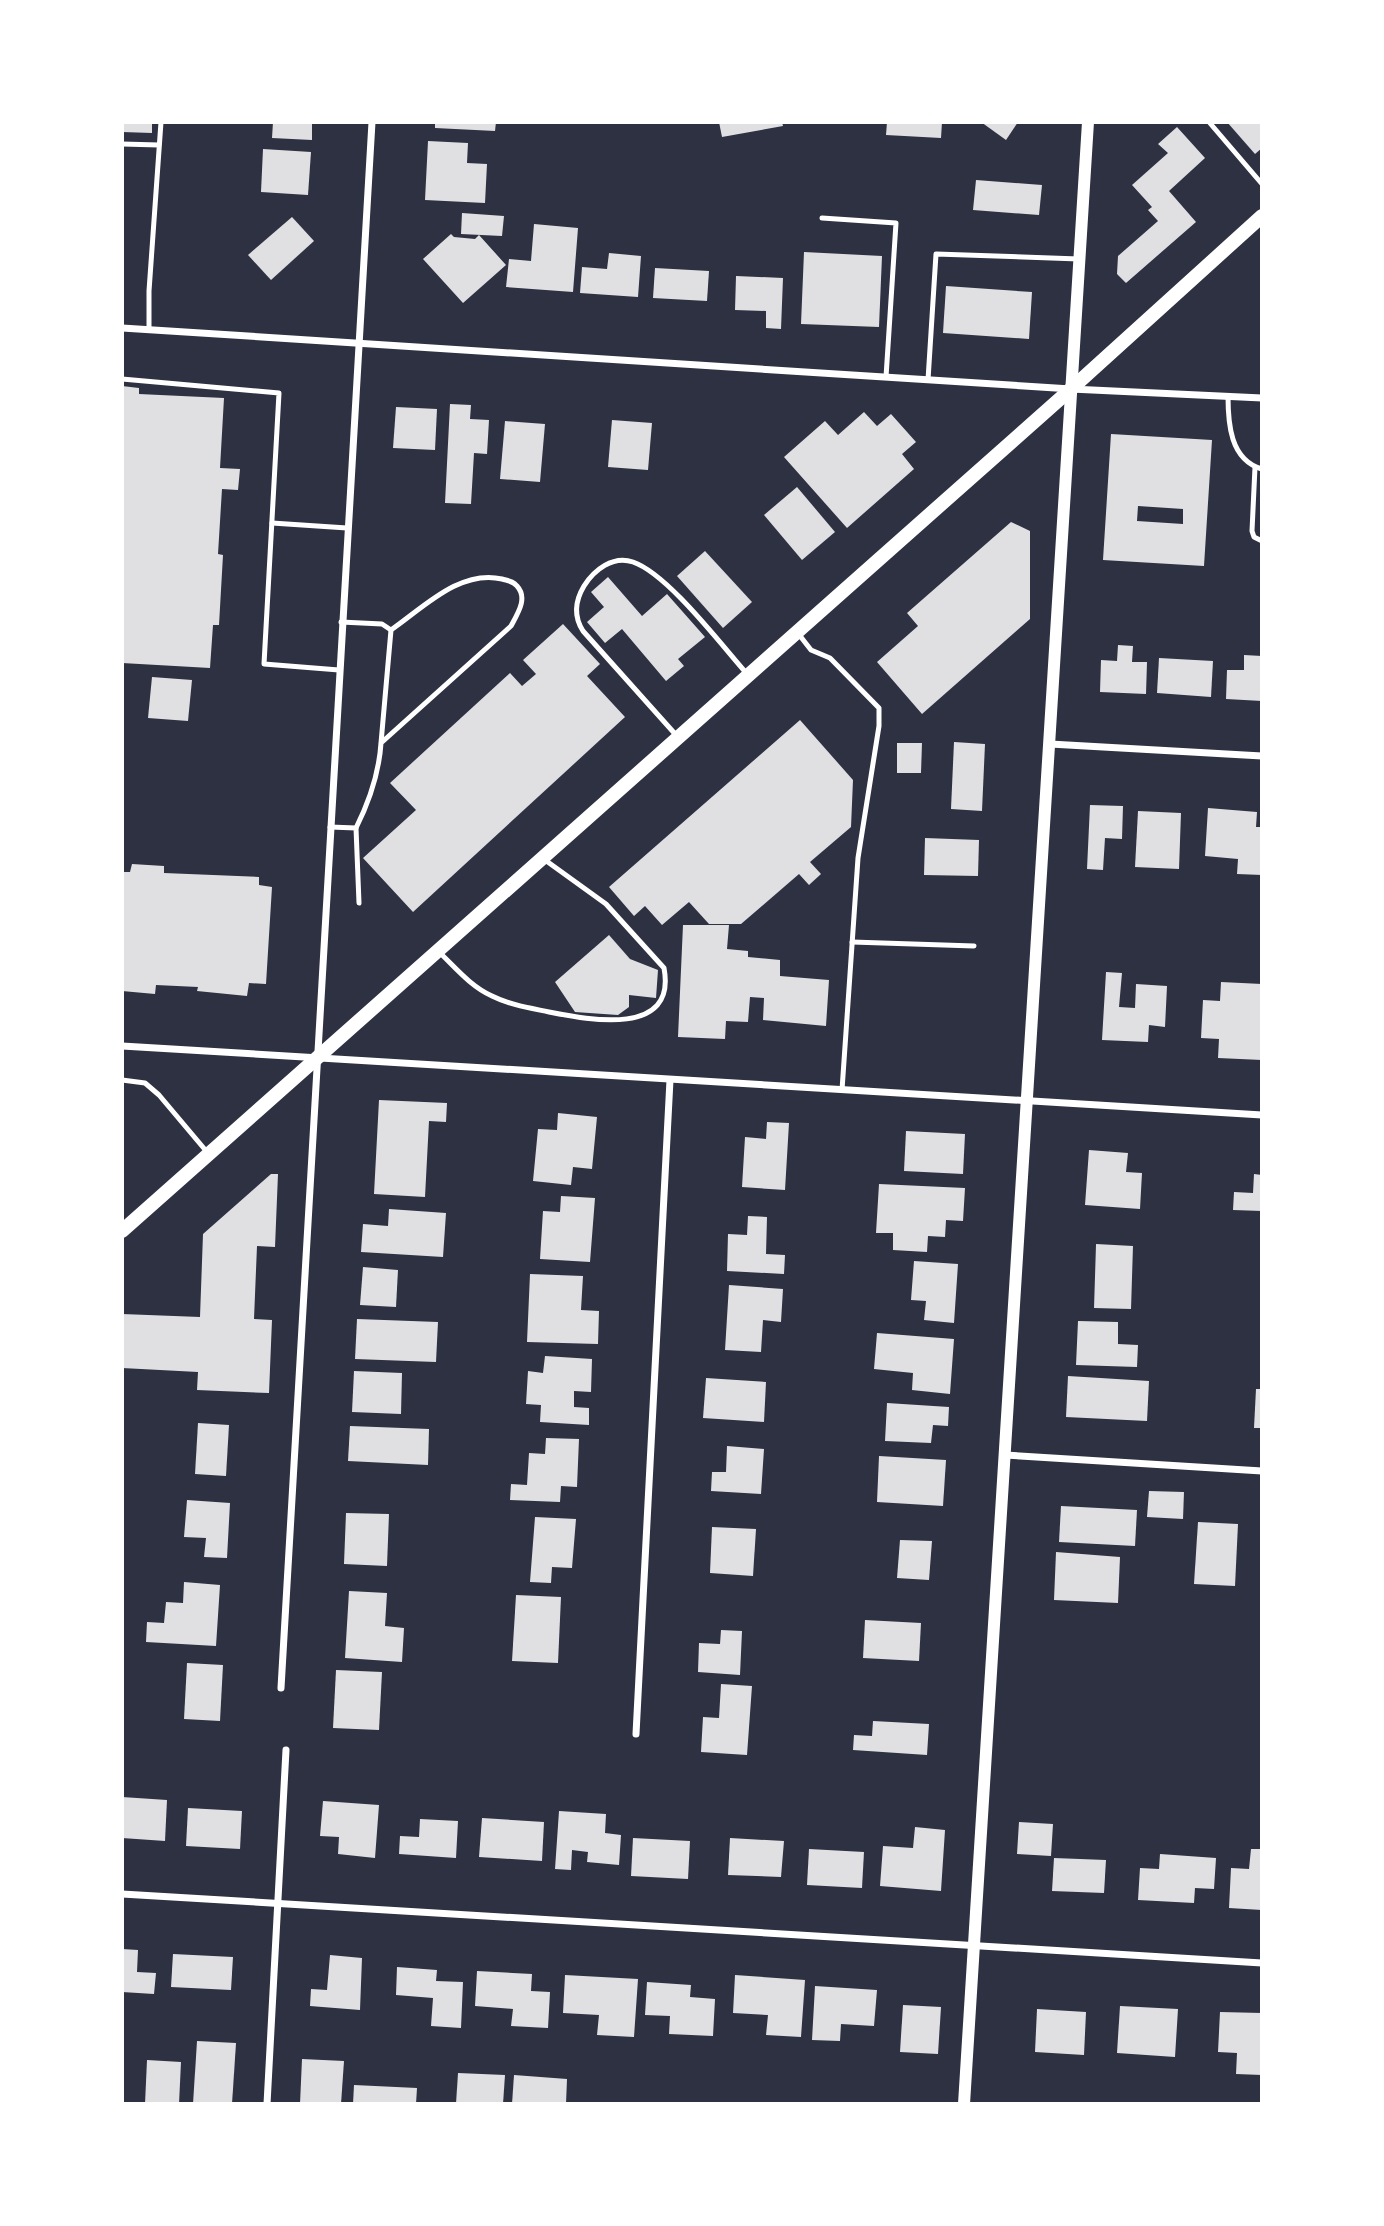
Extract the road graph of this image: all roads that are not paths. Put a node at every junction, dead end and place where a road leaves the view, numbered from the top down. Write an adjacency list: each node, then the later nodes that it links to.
1 (160, 122): 6 (lane)
2 (372, 122): 13 (street)
3 (1088, 122): 10 (street)
4 (1209, 122): 7 (lane)
5 (122, 144): 6 (lane)
6 (159, 145): 12 (lane)
7 (1262, 184)
8 (1262, 216): 17 (main road)
9 (822, 218): 14 (lane)
10 (1079, 259): 16 (lane); 17 (street)
11 (122, 328): 12 (street)
12 (149, 330): 13 (street)
13 (357, 343): 14 (street); 22 (street)
14 (886, 377): 16 (street)
15 (122, 379): 21 (lane)
16 (928, 380): 17 (street)
17 (1071, 389): 18 (street); 26 (main road); 31 (street)
18 (1228, 396): 19 (street); 20 (lane)
19 (1262, 398)
20 (1258, 468): 23 (lane)
21 (272, 523): 22 (lane); 27 (lane)
22 (347, 528): 24 (street)
23 (1262, 541)
24 (341, 622): 25 (lane); 27 (street)
25 (391, 630): 30 (lane); 30 (lane)
26 (797, 632): 28 (main road); 37 (lane)
27 (338, 670): 33 (street)
28 (748, 676): 29 (main road); 29 (lane)
29 (678, 738): 35 (main road)
30 (381, 743): 34 (lane)
31 (1050, 744): 32 (street); 45 (street)
32 (1262, 756)
33 (330, 827): 34 (lane); 41 (street)
34 (356, 828): 36 (lane)
35 (543, 858): 39 (main road); 39 (lane)
36 (359, 903)
37 (852, 942): 38 (lane); 44 (lane)
38 (974, 946)
39 (438, 951): 41 (main road)
40 (122, 1046): 41 (street)
41 (316, 1057): 43 (street); 47 (main road); 51 (street)
42 (122, 1080): 47 (lane)
43 (670, 1080): 44 (street); 52 (street)
44 (842, 1090): 45 (street)
45 (1026, 1100): 46 (street); 49 (street)
46 (1262, 1115)
47 (209, 1154): 48 (main road)
48 (122, 1231)
49 (1005, 1455): 50 (street); 56 (street)
50 (1262, 1471)
51 (281, 1688)
52 (636, 1734)
53 (286, 1750): 55 (street)
54 (122, 1894): 55 (street)
55 (278, 1903): 56 (street); 58 (street)
56 (975, 1945): 57 (street); 59 (street)
57 (1262, 1963)
58 (267, 2104)
59 (964, 2104)

